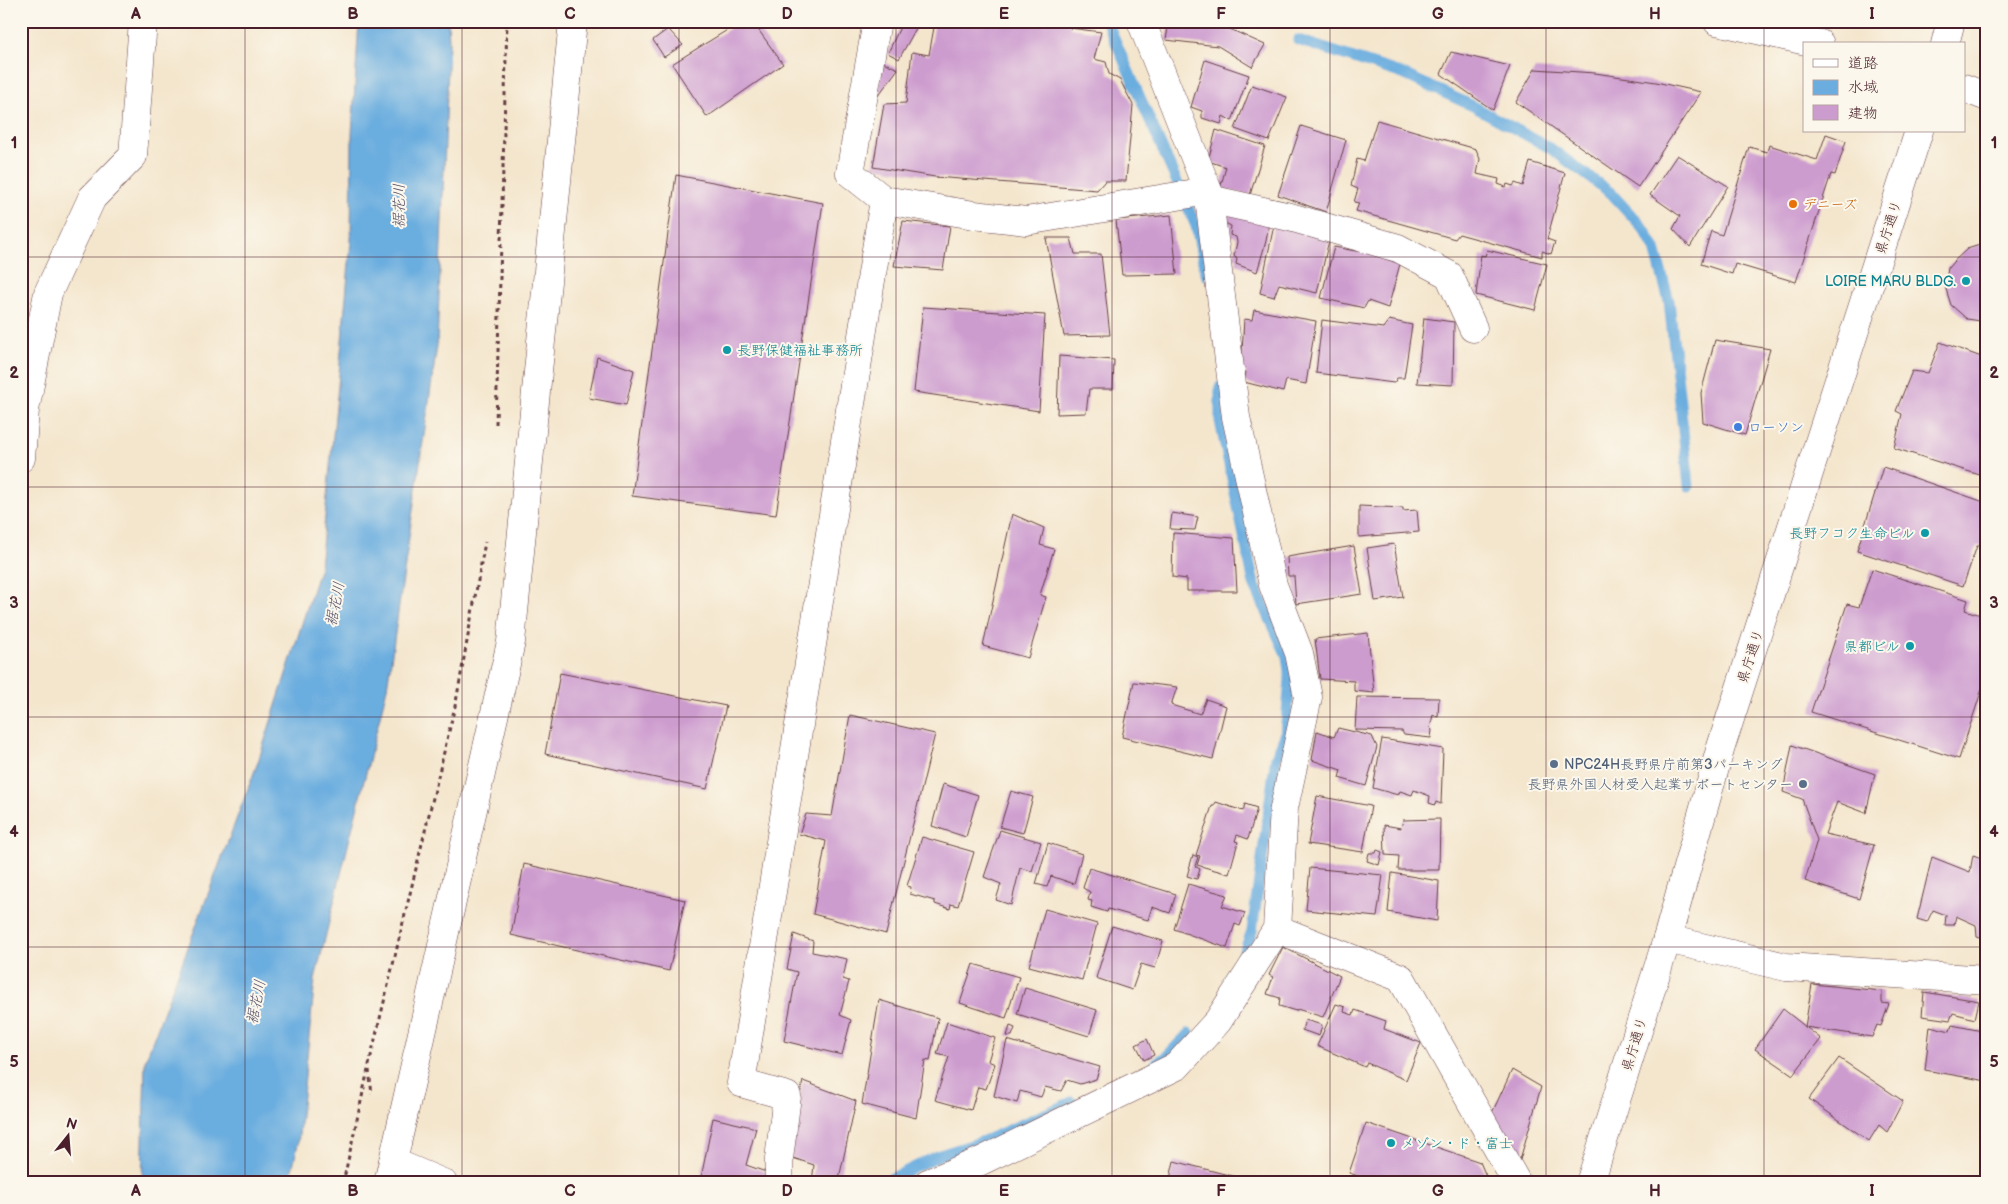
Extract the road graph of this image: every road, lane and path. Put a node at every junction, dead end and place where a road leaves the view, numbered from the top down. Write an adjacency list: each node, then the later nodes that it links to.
1 (143, 21): 17 (main road)
2 (507, 21): 16 (path)
3 (573, 21): 22 (main road)
4 (877, 21): 14 (main road)
5 (1141, 21): 13 (main road)
6 (1718, 21): 8 (main road)
7 (1951, 21): 9 (main road)
8 (1811, 42)
9 (1946, 42)
10 (1966, 89): 11 (main road)
11 (1987, 97)
12 (1919, 132): 20 (main road, 県庁通り)
13 (1197, 195): 14 (main road); 15 (main road); 19 (main road)
14 (884, 200): 26 (main road)
15 (1473, 328)
16 (496, 427)
17 (21, 458)
18 (486, 535): 24 (path)
19 (1277, 929): 23 (main road); 28 (main road)
20 (1667, 940): 21 (main road); 29 (main road, 県庁通り)
21 (1987, 980)
22 (391, 1172): 25 (main road)
23 (980, 1172): 27 (main road)
24 (343, 1183)
25 (443, 1183)
26 (779, 1183)
27 (928, 1183)
28 (1517, 1183)
29 (1590, 1183)

